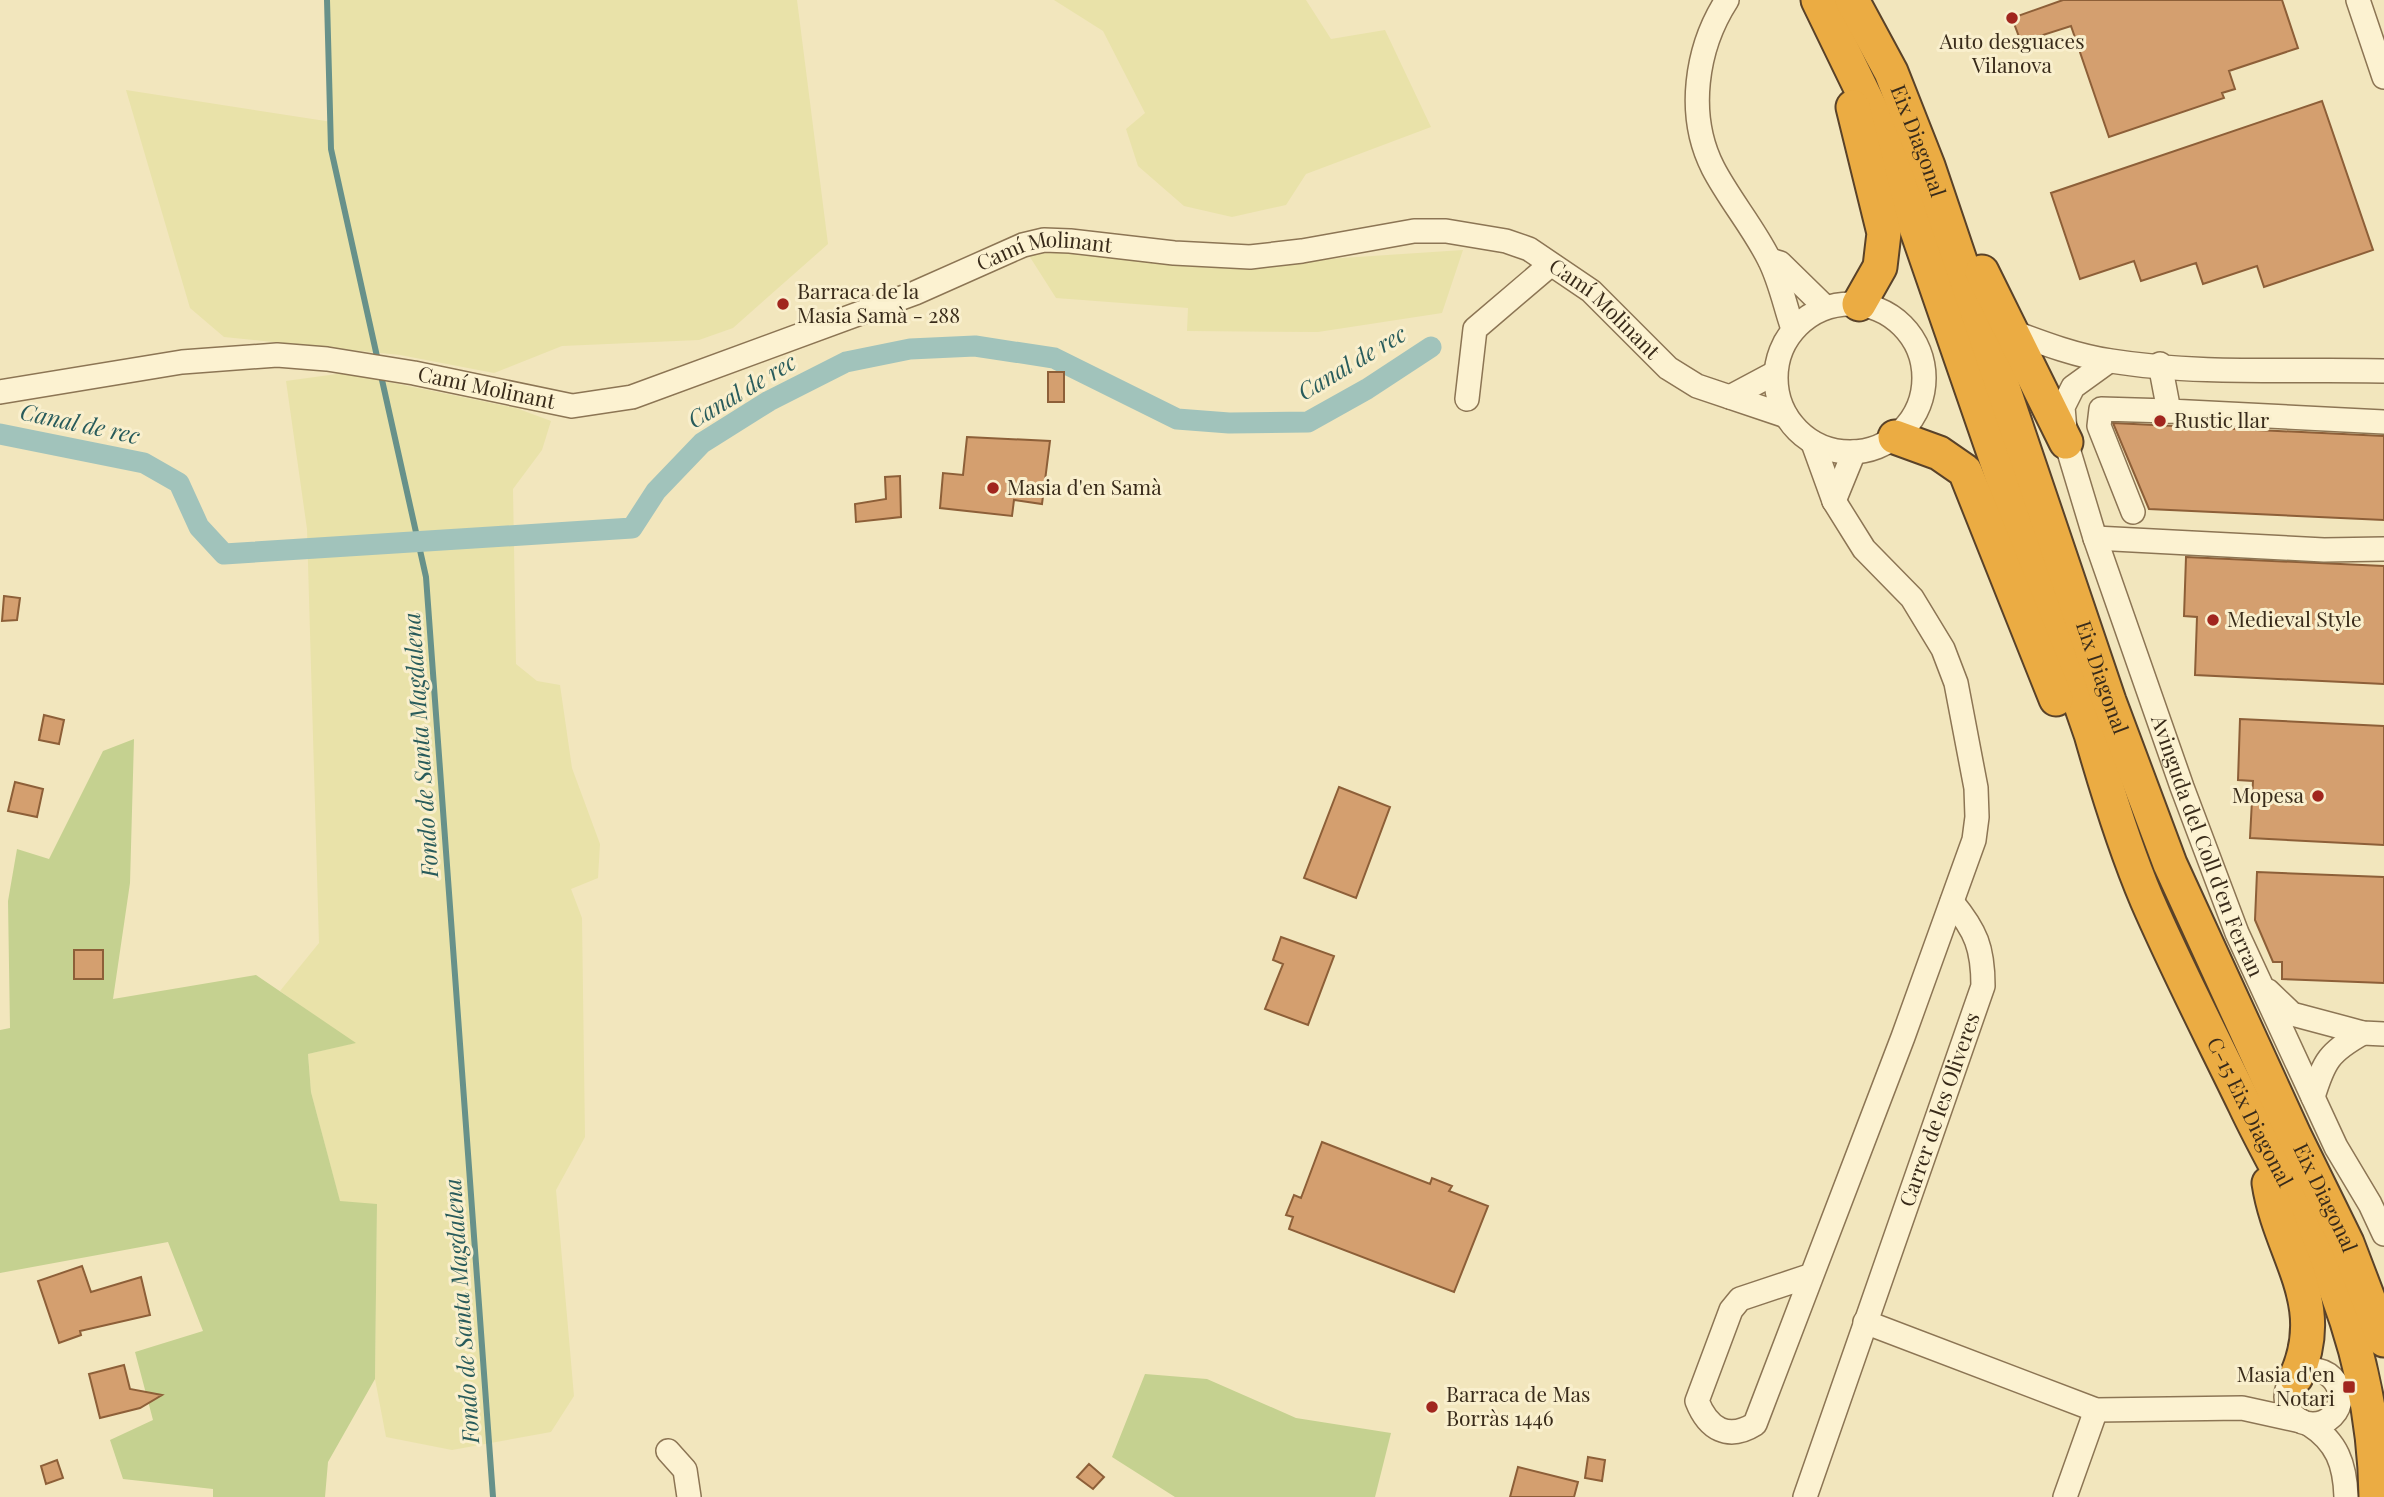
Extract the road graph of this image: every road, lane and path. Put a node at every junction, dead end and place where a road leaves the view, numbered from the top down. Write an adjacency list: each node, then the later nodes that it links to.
1 (1727, 0): 8 (street)
2 (1818, 0): 5 (highway)
3 (1852, 0): 7 (highway, Eix Diagonal)
4 (2358, 0): 6 (street)
5 (1853, 67): 10 (highway); 32 (highway, Eix Diagonal)
6 (2384, 77)
7 (1949, 229): 13 (highway); 42 (highway, Eix Diagonal)
8 (1770, 260): 11 (street); 12 (street)
9 (1550, 265): 18 (street, Camí Molinant); 19 (street, Camí Molinant); 20 (street)
10 (1859, 304): 11 (street); 24 (street)
11 (1825, 307): 12 (street)
12 (1793, 329): 17 (street)
13 (2013, 332): 14 (street); 25 (highway)
14 (2109, 361): 15 (street); 25 (street, Avinguda del Coll d'en Ferran)
15 (2160, 365): 16 (street); 21 (street)
16 (2384, 371)
17 (1775, 373): 19 (street); 22 (street)
18 (0, 392)
19 (1730, 397): 22 (street, Camí Molinant)
20 (1467, 399)
21 (2169, 411): 23 (street); 29 (street)
22 (1786, 416): 26 (street)
23 (2384, 422)
24 (1895, 437): 27 (street); 33 (highway)
25 (2066, 442): 30 (street, Avinguda del Coll d'en Ferran)
26 (1813, 443): 27 (street); 28 (street)
27 (1854, 452): 28 (street)
28 (1834, 501): 34 (street)
29 (2133, 512)
30 (2095, 538): 31 (street); 35 (street, Avinguda del Coll d'en Ferran)
31 (2384, 549)
32 (2091, 734): 33 (highway, C-15 Eix Diagonal)
33 (2116, 817): 38 (highway, C-15 Eix Diagonal)
34 (1952, 902): 40 (street); 41 (street, Carrer de les Oliveres)
35 (2258, 982): 36 (street); 37 (street, Avinguda del Coll d'en Ferran)
36 (2373, 1034): 37 (street)
37 (2313, 1097): 39 (street, Avinguda del Coll d'en Ferran)
38 (2261, 1139): 43 (highway); 52 (highway, C-15 Eix Diagonal)
39 (2384, 1234)
40 (1812, 1275): 40 (street)
41 (1865, 1322): 45 (street); 49 (street, Carrer de les Oliveres)
42 (2384, 1340)
43 (2296, 1377): 44 (street); 46 (street); 46 (street)
44 (2242, 1408): 45 (street); 46 (street)
45 (2096, 1410): 50 (street)
46 (2305, 1422): 51 (street)
47 (668, 1451): 48 (street)
48 (689, 1497)
49 (1805, 1497)
50 (2065, 1497)
51 (2346, 1497)
52 (2376, 1497)

